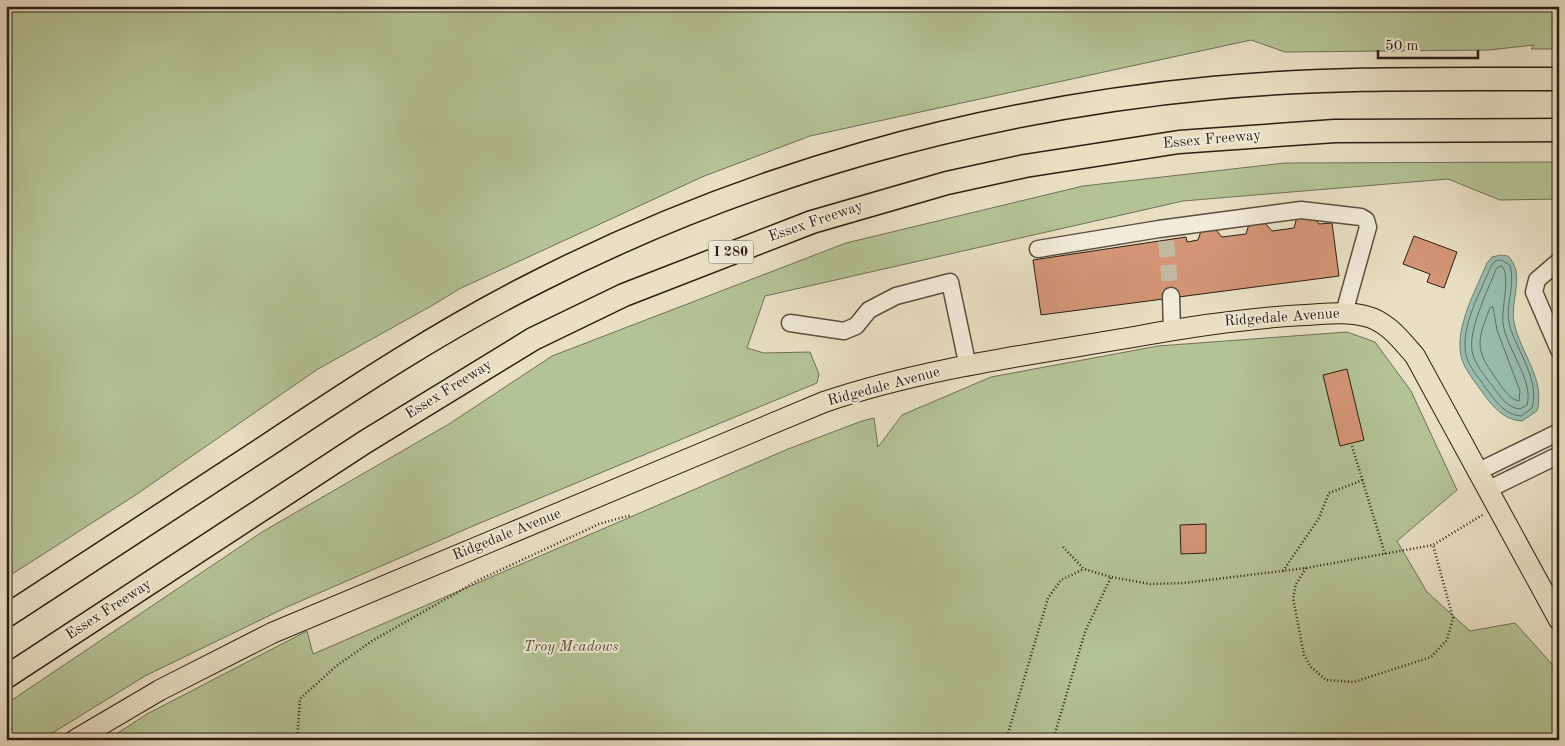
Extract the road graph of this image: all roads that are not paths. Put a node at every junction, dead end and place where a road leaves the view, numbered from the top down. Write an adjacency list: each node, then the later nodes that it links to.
1 (1559, 79): 15 (highway)
2 (1559, 130): 17 (highway, Essex Freeway / I 280)
3 (1038, 249): 6 (lane)
4 (1559, 261): 9 (lane)
5 (1171, 296): 8 (lane)
6 (1344, 313): 8 (main road, Ridgedale Avenue); 13 (main road, Ridgedale Avenue)
7 (790, 323): 10 (lane)
8 (1172, 330): 10 (main road, Ridgedale Avenue)
9 (1559, 350)
10 (968, 367): 18 (main road, Ridgedale Avenue)
11 (1559, 432): 13 (lane)
12 (1559, 455): 14 (lane)
13 (1479, 471): 14 (main road, Ridgedale Avenue)
14 (1493, 497): 16 (main road, Ridgedale Avenue)
15 (6, 616)
16 (1559, 620)
17 (6, 677)
18 (75, 740)

